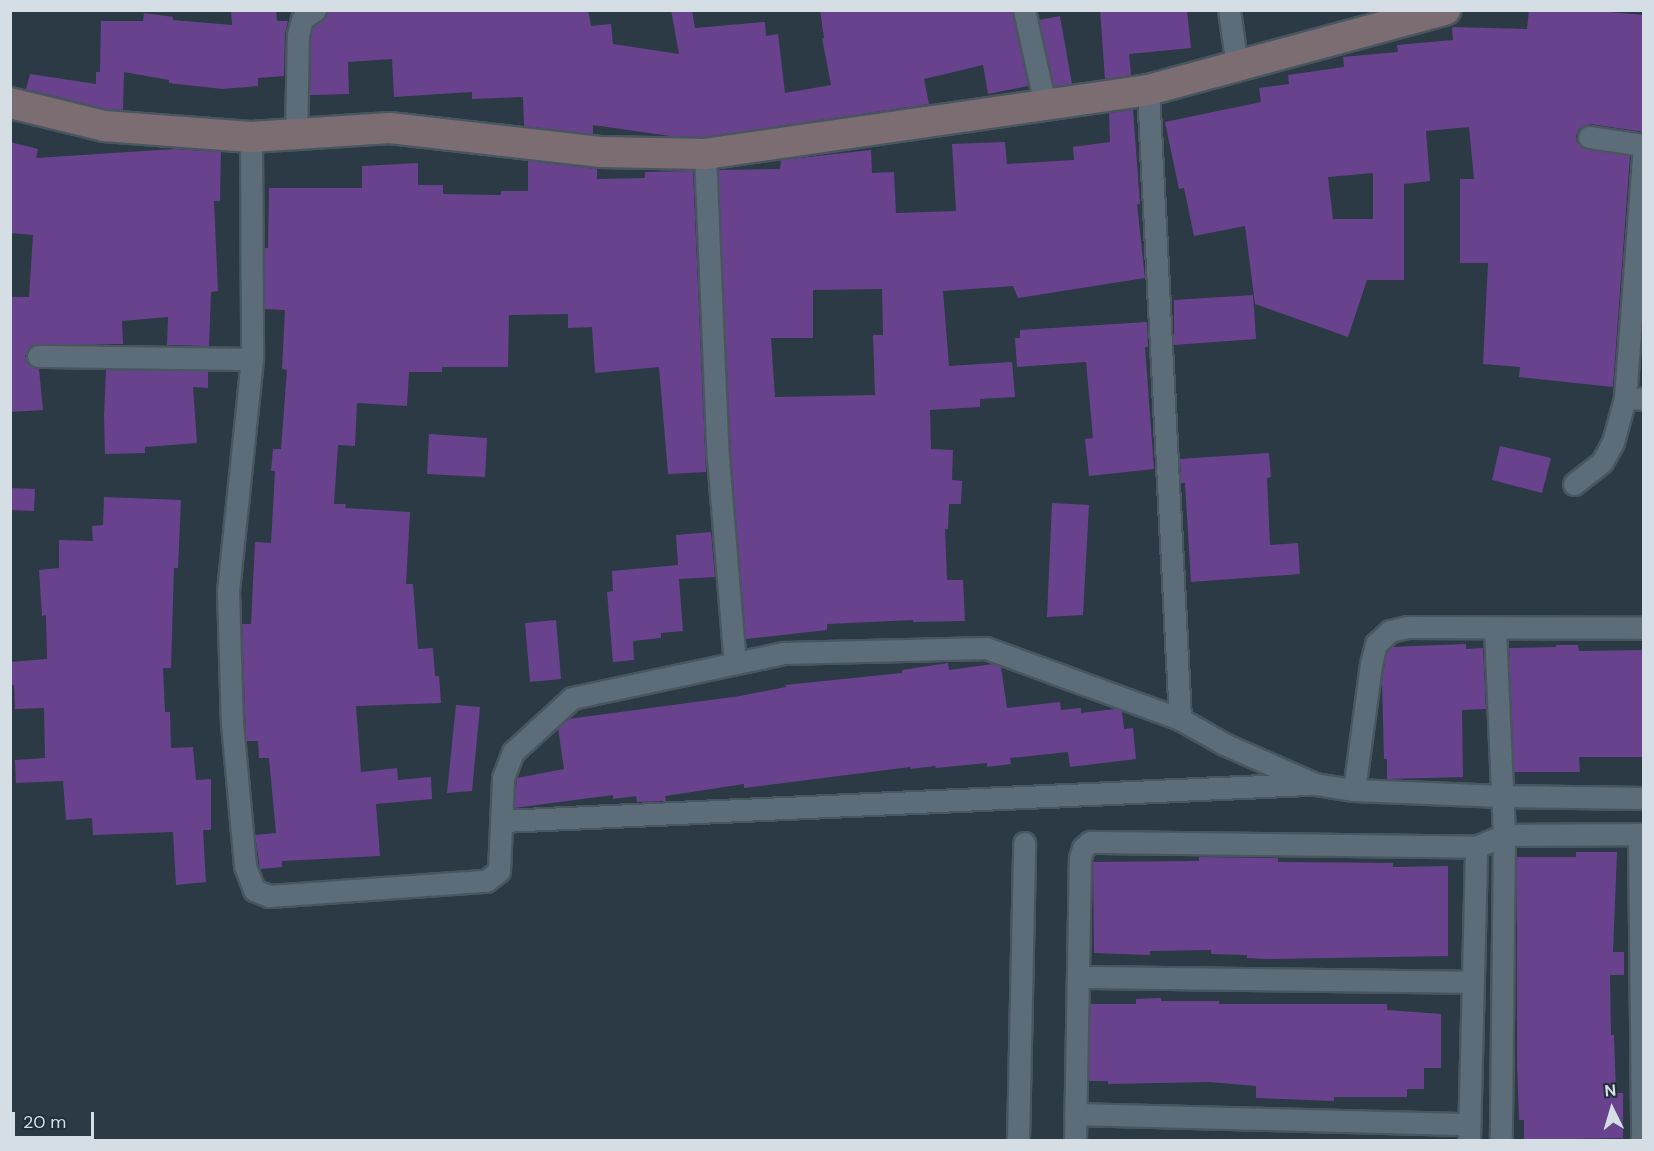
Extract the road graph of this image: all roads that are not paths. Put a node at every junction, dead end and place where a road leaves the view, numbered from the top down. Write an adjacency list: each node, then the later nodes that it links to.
1 (315, 10): 9 (street)
2 (1024, 10): 8 (street)
3 (1229, 10): 5 (street)
4 (1445, 10): 5 (street)
5 (1237, 66): 6 (street)
6 (1148, 90): 8 (street); 21 (street)
7 (10, 102): 10 (street)
8 (1045, 105): 13 (street)
9 (296, 136): 10 (street); 13 (street)
10 (251, 137): 15 (street)
11 (1589, 137): 12 (street)
12 (1643, 145): 16 (street)
13 (705, 154): 20 (street)
14 (38, 356): 15 (street)
15 (252, 359): 26 (street)
16 (1634, 398): 17 (street)
17 (1574, 484)
18 (1644, 628): 19 (street)
19 (1495, 629): 23 (street); 24 (street)
20 (735, 663): 21 (street); 26 (street)
21 (1180, 719): 22 (street)
22 (1315, 784): 23 (street); 26 (street)
23 (1354, 790): 24 (street)
24 (1502, 796): 25 (street); 28 (street)
25 (1644, 798)
26 (502, 821)
27 (1641, 834): 28 (street); 38 (street)
28 (1504, 835): 30 (street); 37 (street)
29 (1024, 843): 35 (street)
30 (1476, 847): 31 (street); 32 (street)
31 (1078, 977): 32 (street); 33 (street)
32 (1473, 982): 34 (street)
33 (1075, 1114): 34 (street); 36 (street)
34 (1469, 1132)
35 (1018, 1140)
36 (1075, 1140)
37 (1501, 1140)
38 (1642, 1140)

